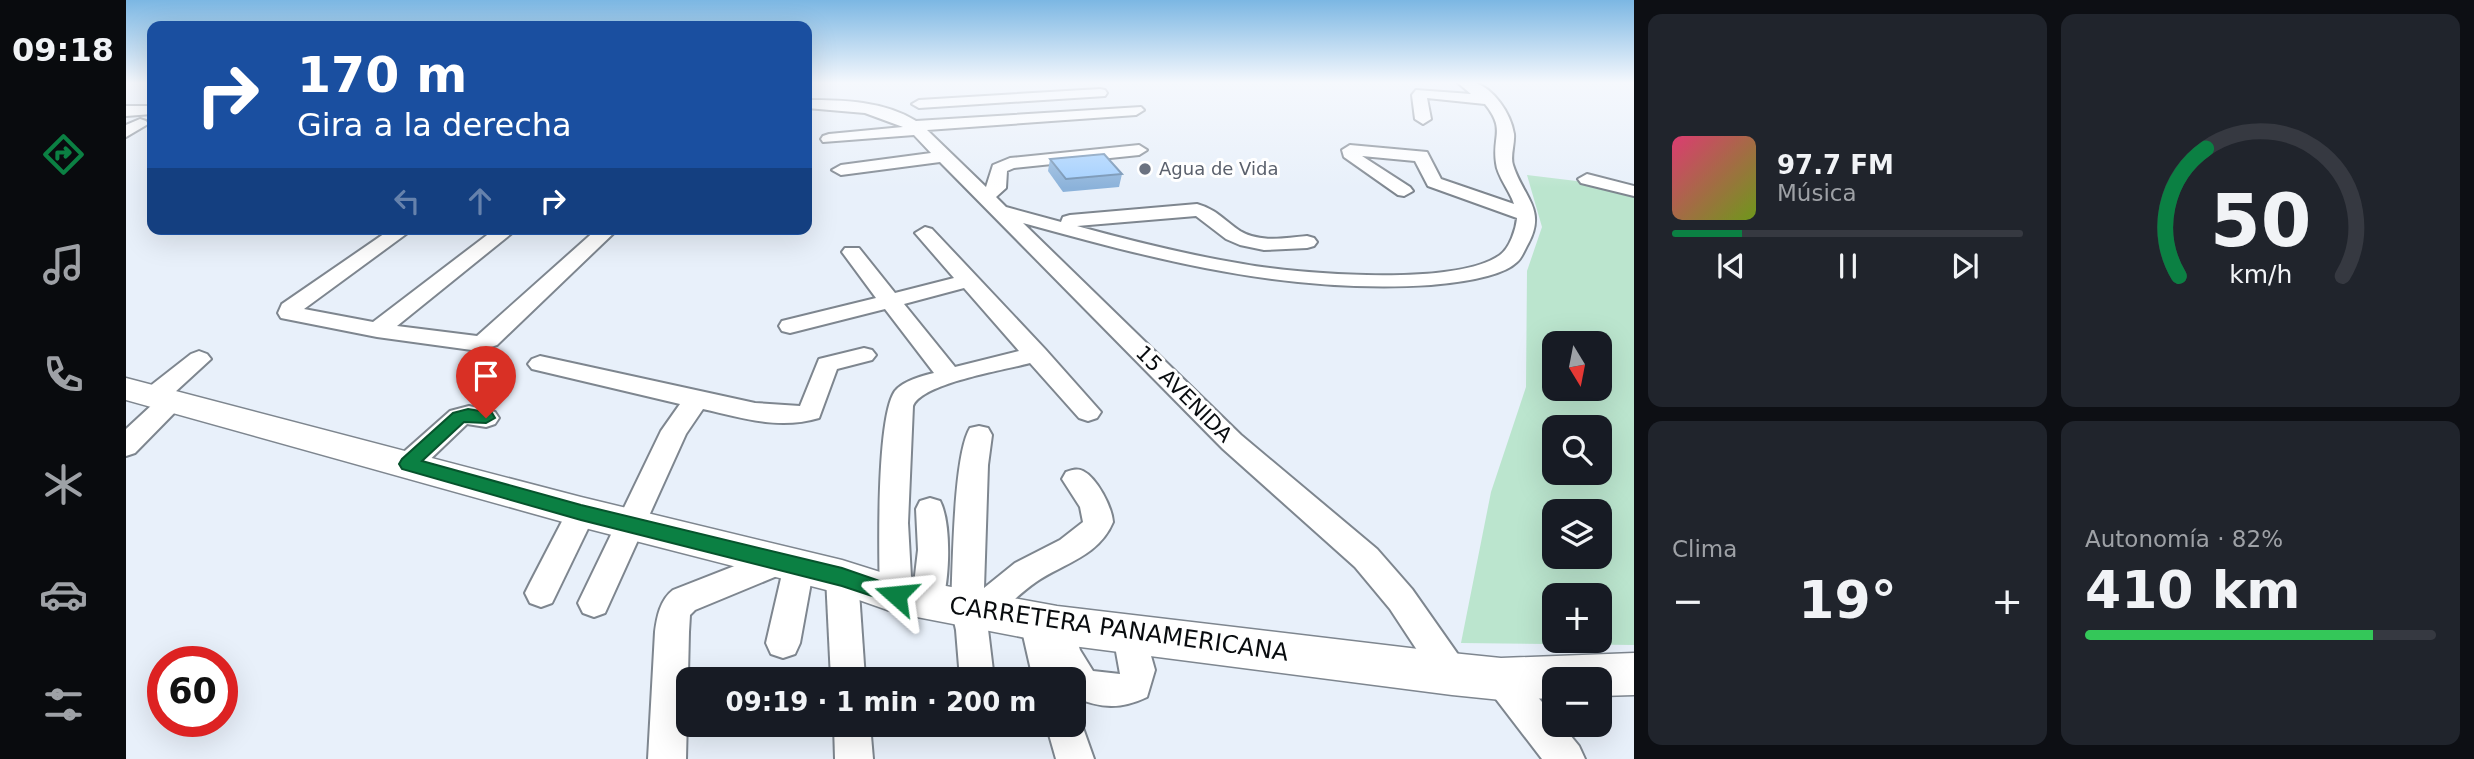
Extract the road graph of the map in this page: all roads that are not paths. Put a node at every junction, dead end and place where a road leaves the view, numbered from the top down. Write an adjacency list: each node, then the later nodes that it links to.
1 (906, 117): 6 (street)
2 (917, 117): 8 (street, 15 AVENIDA)
3 (1503, 117): 15 (street)
4 (141, 124): 5 (street)
5 (126, 132)
6 (829, 139)
7 (1139, 150): 14 (street)
8 (951, 163): 9 (street); 11 (street); 14 (street, 15 AVENIDA)
9 (841, 170)
10 (1587, 179): 13 (street)
11 (863, 183)
12 (1404, 191): 15 (street)
13 (1634, 191)
14 (992, 202): 15 (street); 20 (street); 54 (street, 15 AVENIDA)
15 (1526, 215)
16 (925, 233): 22 (street)
17 (395, 235): 25 (street)
18 (500, 235): 25 (street)
19 (603, 235): 25 (street)
20 (1307, 242)
21 (852, 252): 23 (street)
22 (968, 281): 23 (street); 26 (street)
23 (890, 299): 24 (street); 30 (street)
24 (790, 326)
25 (377, 330)
26 (1037, 354): 30 (street); 33 (street)
27 (864, 355): 32 (street)
28 (199, 359): 31 (street)
29 (540, 365): 32 (street)
30 (950, 377): 45 (street)
31 (151, 395): 36 (street); 37 (main road, CARRETERA PANAMERICANA)
32 (697, 399): 41 (street)
33 (1088, 412)
34 (486, 418): 37 (street)
35 (979, 435): 47 (street)
36 (126, 446)
37 (408, 464): 40 (main road, CARRETERA PANAMERICANA)
38 (1076, 479): 47 (street)
39 (930, 509): 45 (street)
40 (581, 512): 41 (main road, CARRETERA PANAMERICANA); 44 (street)
41 (630, 523): 42 (main road, CARRETERA PANAMERICANA); 46 (street)
42 (788, 564): 43 (main road, CARRETERA PANAMERICANA); 50 (street); 59 (street)
43 (842, 577): 45 (main road, CARRETERA PANAMERICANA); 51 (street)
44 (541, 593)
45 (912, 598): 47 (main road, CARRETERA PANAMERICANA)
46 (594, 603)
47 (975, 608): 48 (main road, CARRETERA PANAMERICANA); 52 (street)
48 (1047, 623): 49 (main road, CARRETERA PANAMERICANA); 49 (street); 53 (street)
49 (1130, 635): 54 (main road, CARRETERA PANAMERICANA)
50 (783, 643)
51 (847, 667)
52 (976, 667)
53 (1049, 667)
54 (1452, 674): 56 (main road, CARRETERA PANAMERICANA)
55 (1634, 674): 56 (main road, CARRETERA PANAMERICANA)
56 (1502, 679): 62 (street)
57 (853, 737): 60 (street)
58 (1068, 737): 61 (street)
59 (667, 759)
60 (854, 759)
61 (1075, 759)
62 (1566, 759)

